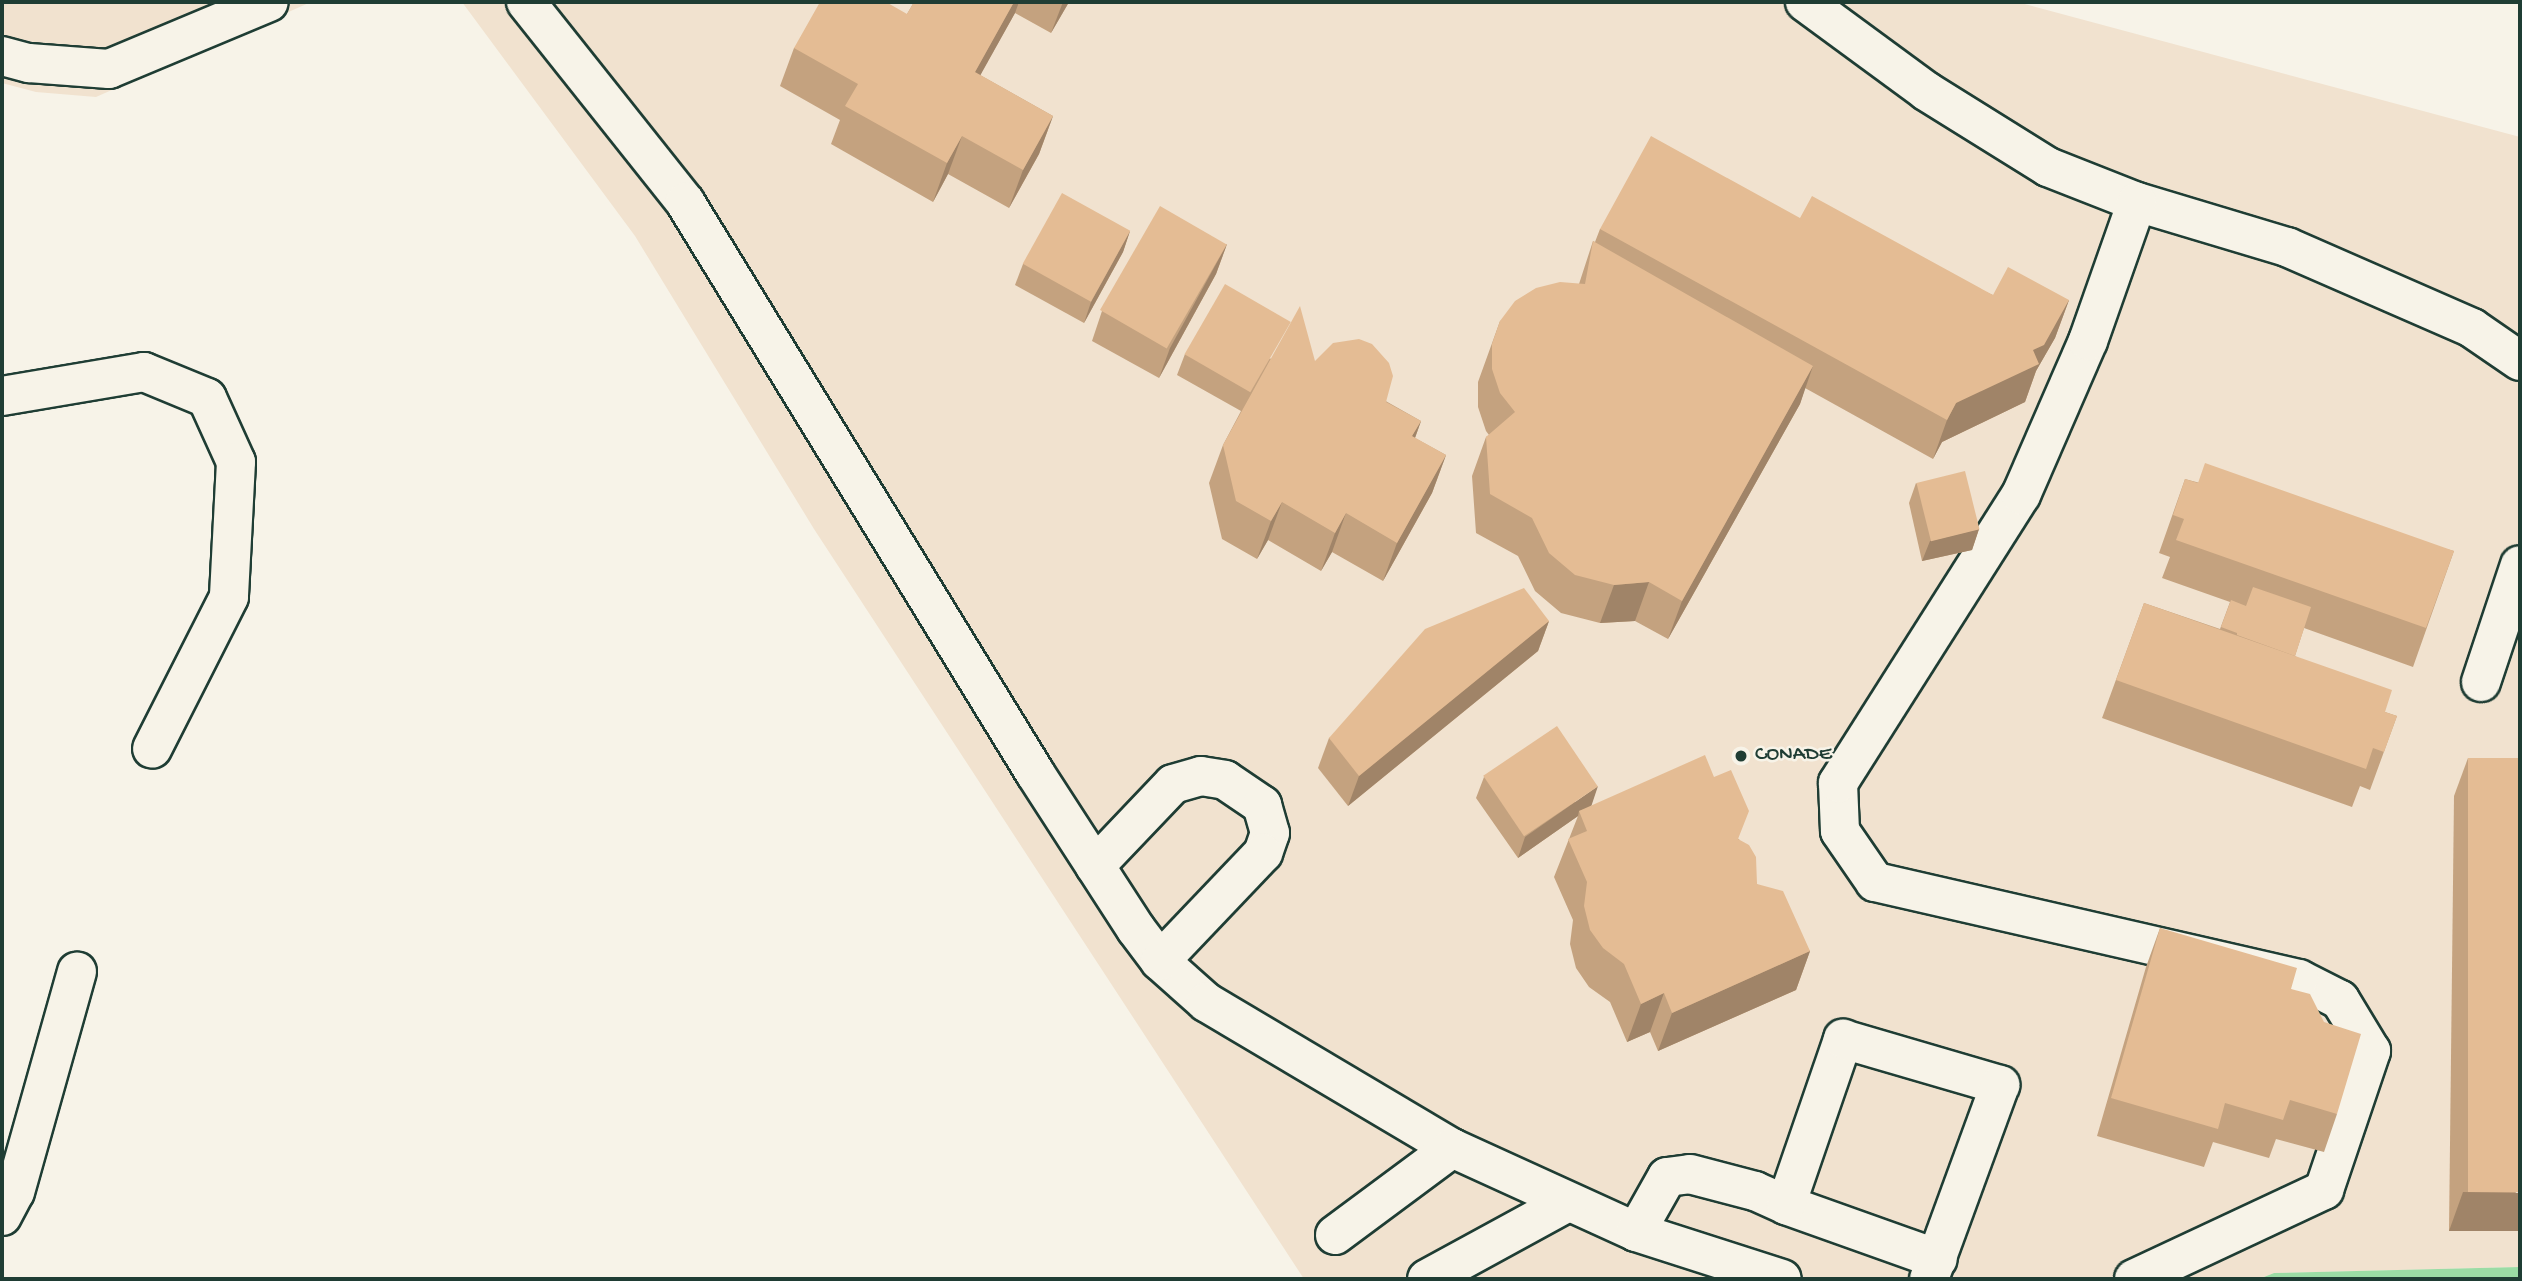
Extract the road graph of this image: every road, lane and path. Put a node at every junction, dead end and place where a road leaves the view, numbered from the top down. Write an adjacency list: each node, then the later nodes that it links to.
1 (269, 2): 4 (street)
2 (526, 2): 11 (street)
3 (1805, 2): 5 (street)
4 (2, 56)
5 (2137, 202): 6 (street); 25 (street)
6 (2520, 361)
7 (2, 396): 10 (street)
8 (2520, 565): 9 (street)
9 (2481, 682)
10 (152, 749)
11 (1095, 866): 12 (street); 12 (street)
12 (1160, 961): 14 (street)
13 (77, 972): 17 (street)
14 (1452, 1148): 15 (street); 19 (street)
15 (1568, 1202): 18 (street); 22 (street)
16 (1786, 1205): 18 (street); 21 (street); 21 (street)
17 (2, 1216)
18 (1636, 1232): 20 (street)
19 (1335, 1235)
20 (1727, 1262): 23 (street); 24 (street)
21 (1933, 1269)
22 (1427, 1279)
23 (1694, 1279)
24 (1782, 1279)
25 (2134, 1279)

